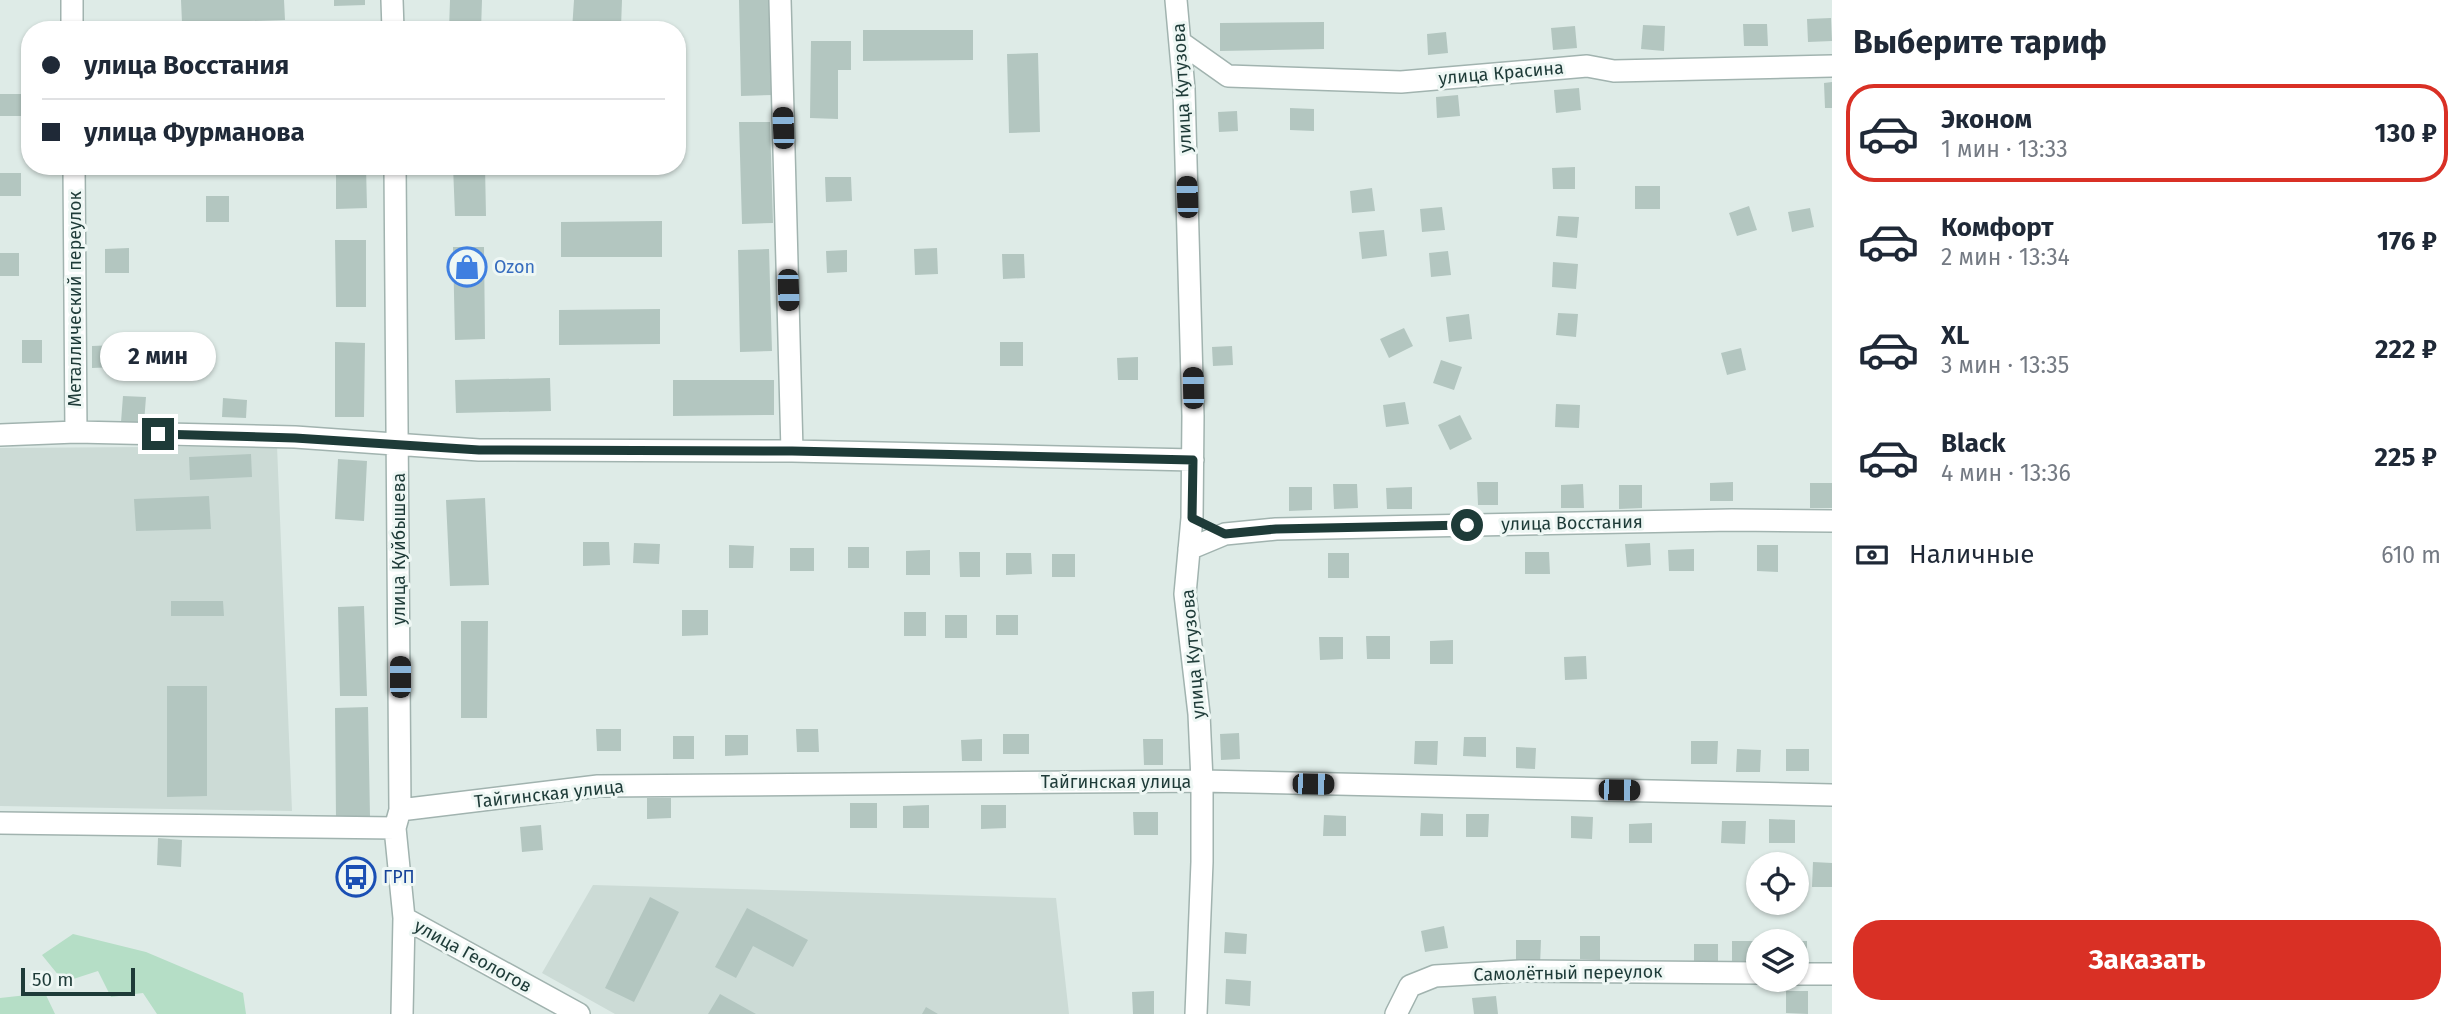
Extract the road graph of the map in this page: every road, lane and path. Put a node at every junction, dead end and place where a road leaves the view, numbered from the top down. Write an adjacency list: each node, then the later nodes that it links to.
1 (72, 0): 5 (street)
2 (393, 0): 6 (street)
3 (780, 0): 14 (street)
4 (1176, 0): 7 (street, улица Кутузова)
5 (72, 21)
6 (393, 21)
7 (1180, 42): 8 (street, улица Красина); 15 (street, улица Кутузова)
8 (1832, 66)
9 (74, 175): 11 (street, Металлический переулок)
10 (395, 175): 13 (street, улица Куйбышева)
11 (76, 432): 12 (street); 13 (street)
12 (0, 435)
13 (399, 446): 14 (street); 22 (street, улица Куйбышева)
14 (792, 451): 15 (street)
15 (1193, 460): 16 (street, улица Кутузова)
16 (1192, 518): 18 (street); 19 (street, улица Кутузова)
17 (1832, 521): 18 (street, улица Восстания)
18 (1225, 534): 19 (street, улица Восстания)
19 (1189, 549): 20 (street, улица Кутузова)
20 (1202, 781): 21 (street, Тайгинская улица); 22 (street, Тайгинская улица); 30 (street, улица Кутузова)
21 (1832, 795)
22 (398, 819): 23 (street, Тайгинская улица); 24 (street, улица Куйбышева)
23 (0, 823)
24 (404, 918): 28 (street, улица Куйбышева); 29 (street, улица Геологов)
25 (1746, 973): 31 (street, Самолётный переулок)
26 (1809, 974): 27 (street)
27 (1832, 974)
28 (402, 1014)
29 (579, 1014)
30 (1196, 1014)
31 (1396, 1014)

